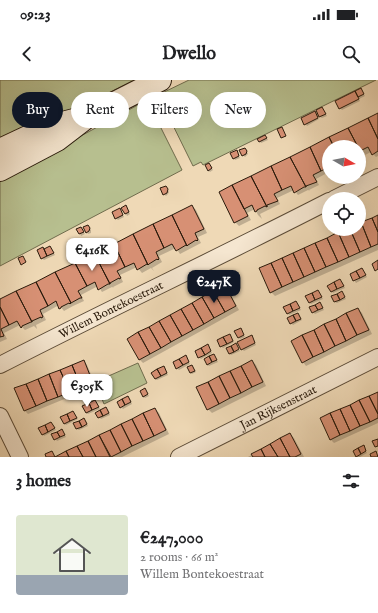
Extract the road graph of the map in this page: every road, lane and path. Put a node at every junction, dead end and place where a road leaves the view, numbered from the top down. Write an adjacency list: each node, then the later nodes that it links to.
1 (159, 81): 2 (main road)
2 (129, 96)
3 (71, 121): 5 (main road)
4 (73, 128): 6 (main road)
5 (0, 150)
6 (0, 170)
7 (378, 177): 8 (street)
8 (348, 192)
9 (322, 206): 11 (street, Willem Bontekoestraat)
10 (378, 357): 14 (street, Jan Rijksenstraat)
11 (0, 365)
12 (0, 416): 13 (street)
13 (20, 457)
14 (179, 457)

